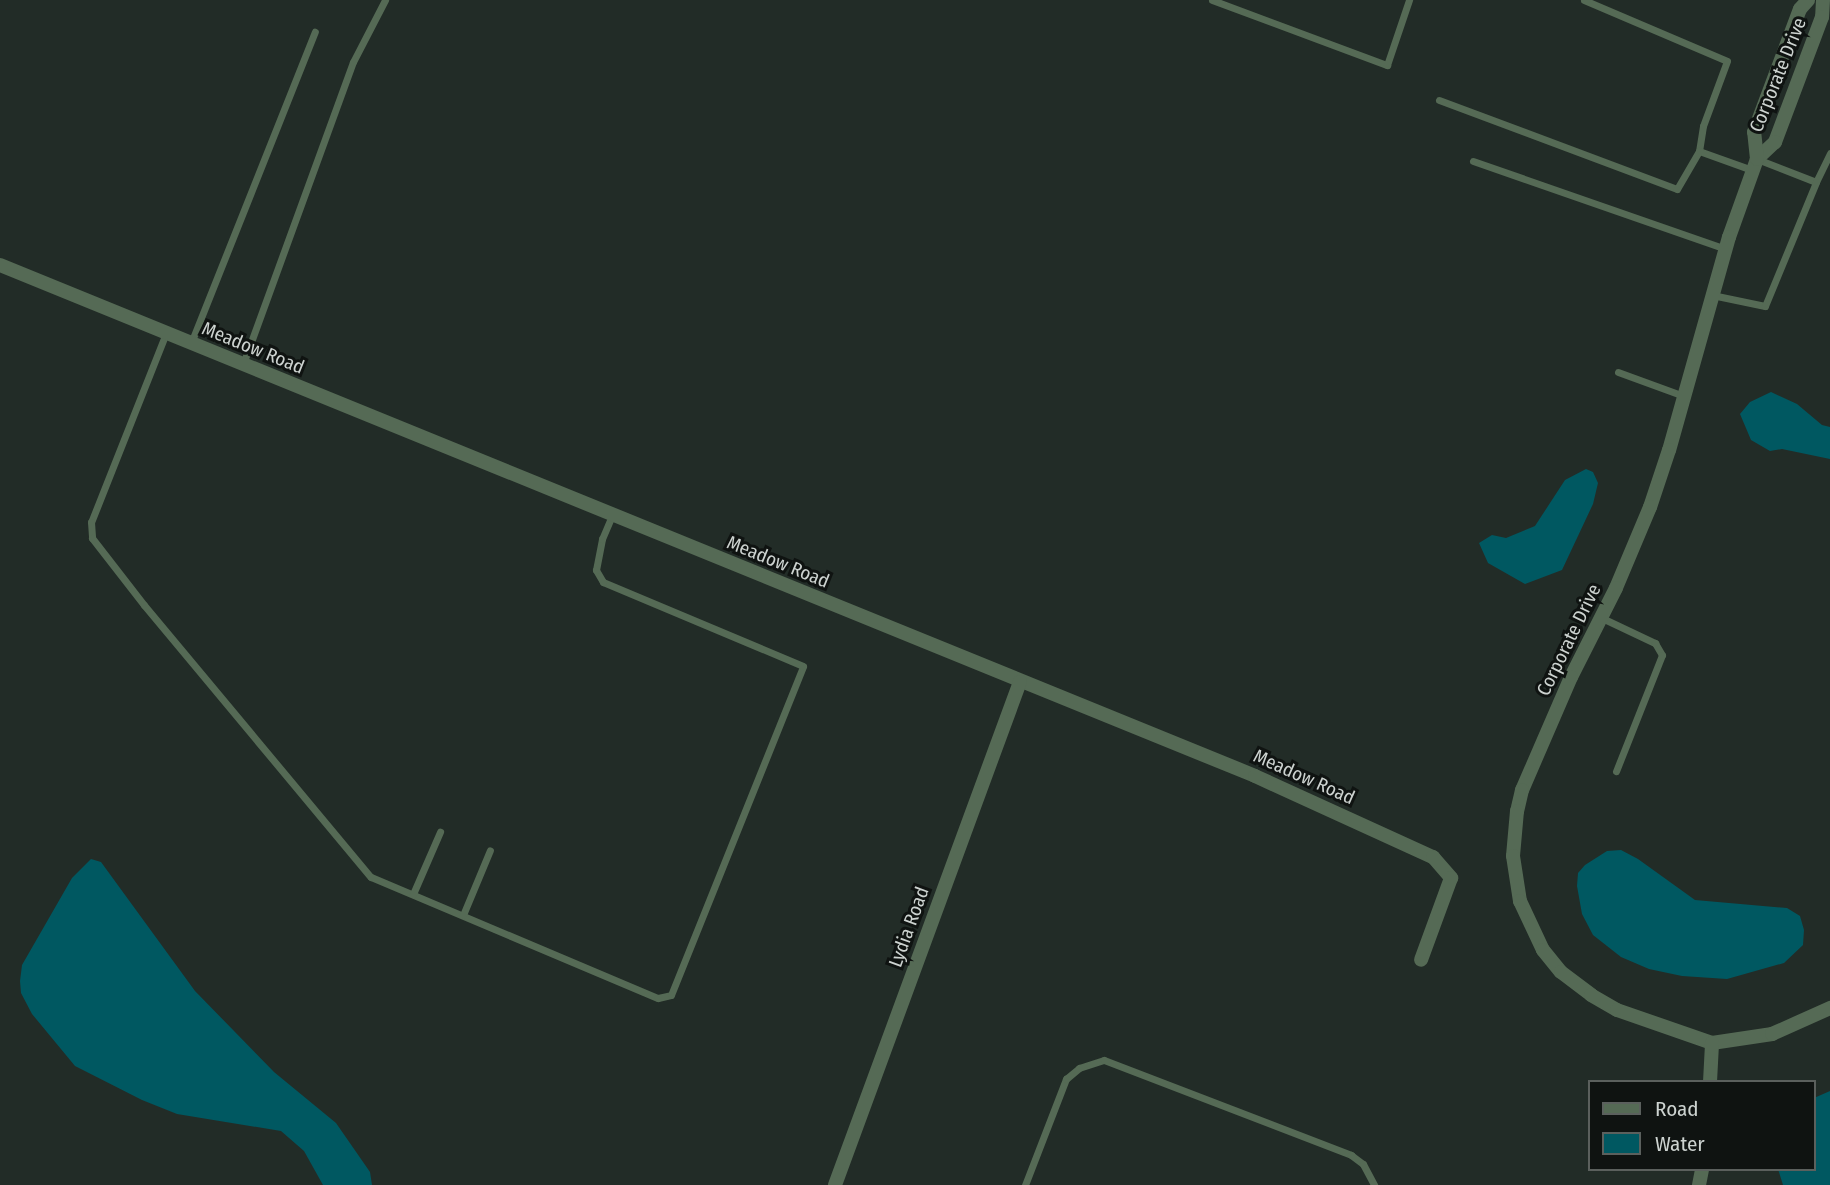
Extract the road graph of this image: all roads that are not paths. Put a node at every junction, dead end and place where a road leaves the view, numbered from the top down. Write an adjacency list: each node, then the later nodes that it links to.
1 (385, 0): 19 (lane)
2 (1212, 0): 3 (lane)
3 (1409, 0)
4 (1584, 0): 9 (lane)
5 (1808, 0): 12 (street, Corporate Drive)
6 (1823, 0): 12 (street, Corporate Drive)
7 (315, 32): 18 (lane)
8 (1439, 100): 9 (lane)
9 (1699, 151): 12 (lane)
10 (1830, 153): 13 (lane)
11 (1473, 161): 14 (lane)
12 (1754, 164): 13 (lane); 14 (street, Corporate Drive)
13 (1816, 182): 16 (lane)
14 (1725, 249): 16 (street, Corporate Drive)
15 (0, 265): 17 (street, Meadow Road)
16 (1712, 295): 21 (street, Corporate Drive)
17 (166, 333): 18 (street, Meadow Road); 28 (lane)
18 (191, 343): 19 (street, Meadow Road)
19 (243, 365): 22 (street, Meadow Road)
20 (1618, 372): 21 (lane)
21 (1684, 397): 23 (street, Corporate Drive)
22 (612, 515): 24 (street, Meadow Road); 29 (lane)
23 (1602, 618): 25 (lane); 32 (street, Corporate Drive)
24 (1020, 682): 30 (street, Meadow Road); 34 (street, Lydia Road)
25 (1616, 771)
26 (440, 831): 28 (lane)
27 (490, 850): 29 (lane)
28 (413, 894): 29 (lane)
29 (463, 915)
30 (1421, 960)
31 (1830, 1008): 32 (street)
32 (1712, 1043): 33 (street)
33 (1710, 1080)
34 (835, 1185)
35 (1025, 1185): 36 (lane)
36 (1374, 1185)

